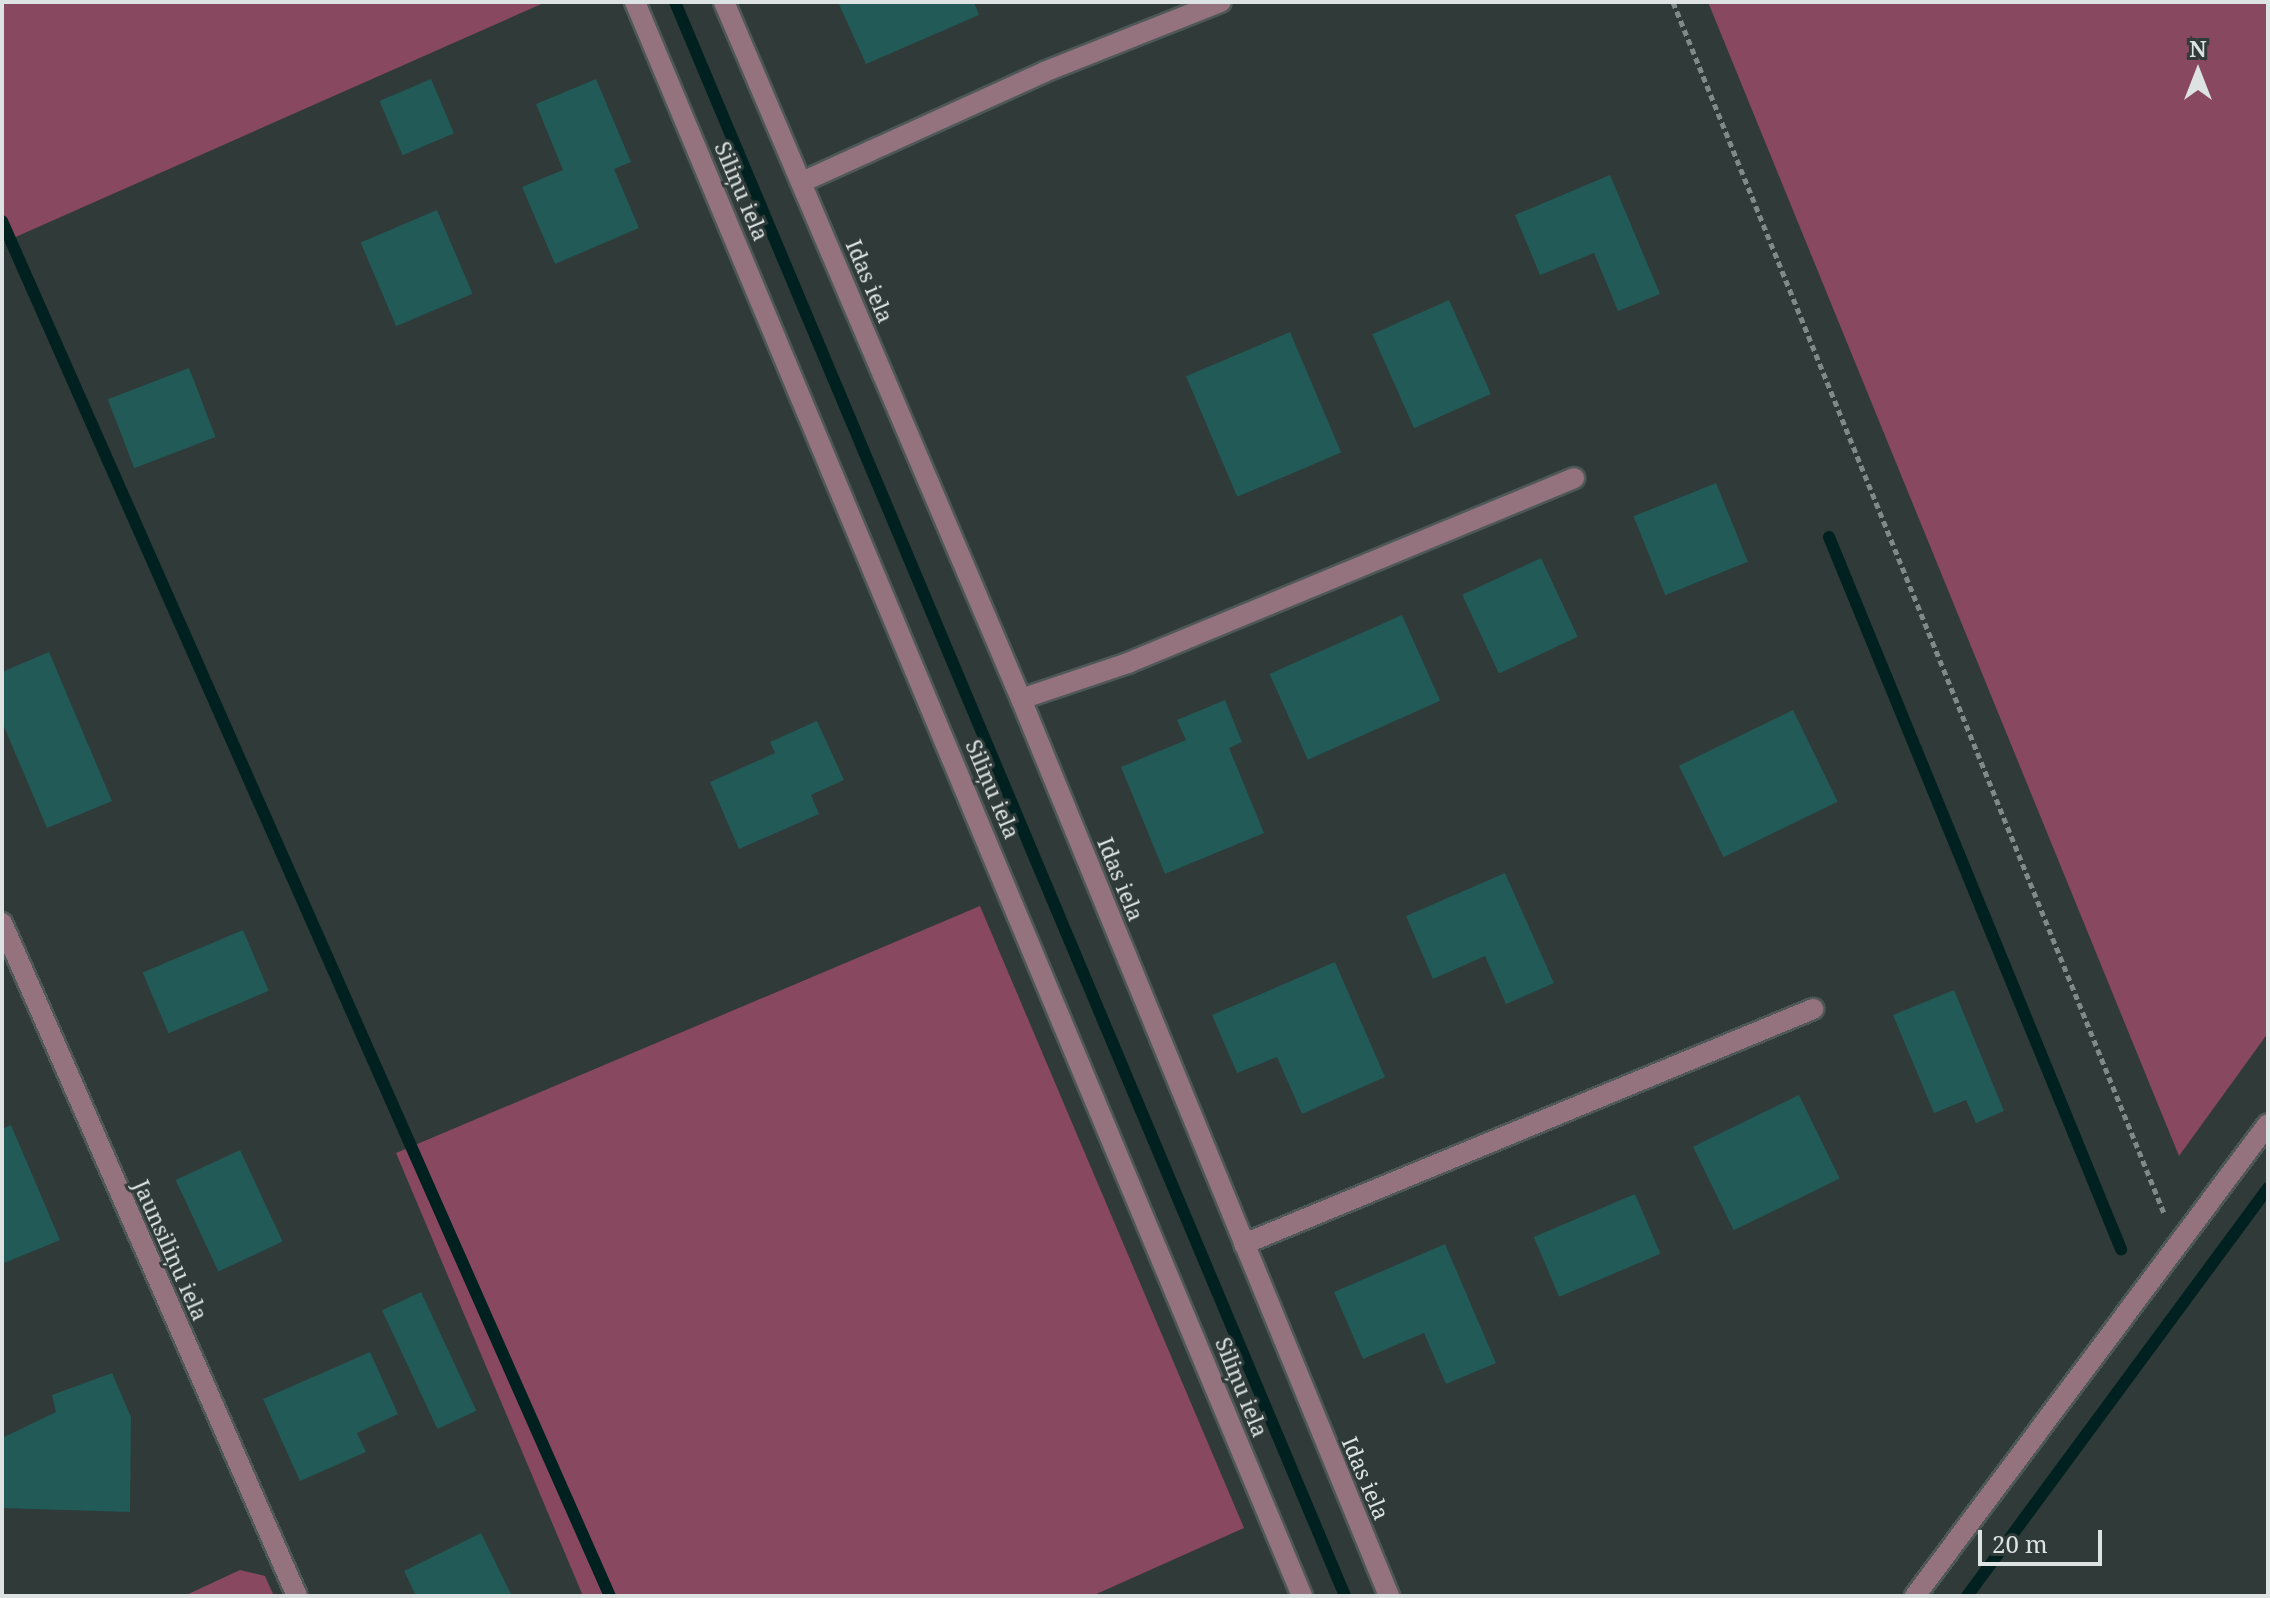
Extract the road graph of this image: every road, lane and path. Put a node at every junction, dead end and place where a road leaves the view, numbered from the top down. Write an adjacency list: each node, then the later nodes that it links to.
1 (635, 2): 14 (street, Siliņu iela)
2 (724, 2): 5 (street, Idas iela)
3 (1221, 2): 5 (street)
4 (1673, 2): 12 (path)
5 (802, 182): 7 (street, Idas iela)
6 (1574, 478): 7 (street)
7 (1021, 699): 11 (street, Idas iela)
8 (2, 923): 13 (street, Jaunsiliņu iela)
9 (1813, 1009): 11 (street)
10 (2268, 1124): 12 (street)
11 (1244, 1244): 15 (street, Idas iela)
12 (2177, 1245): 16 (street)
13 (297, 1596)
14 (1302, 1596)
15 (1389, 1596)
16 (1915, 1596)

